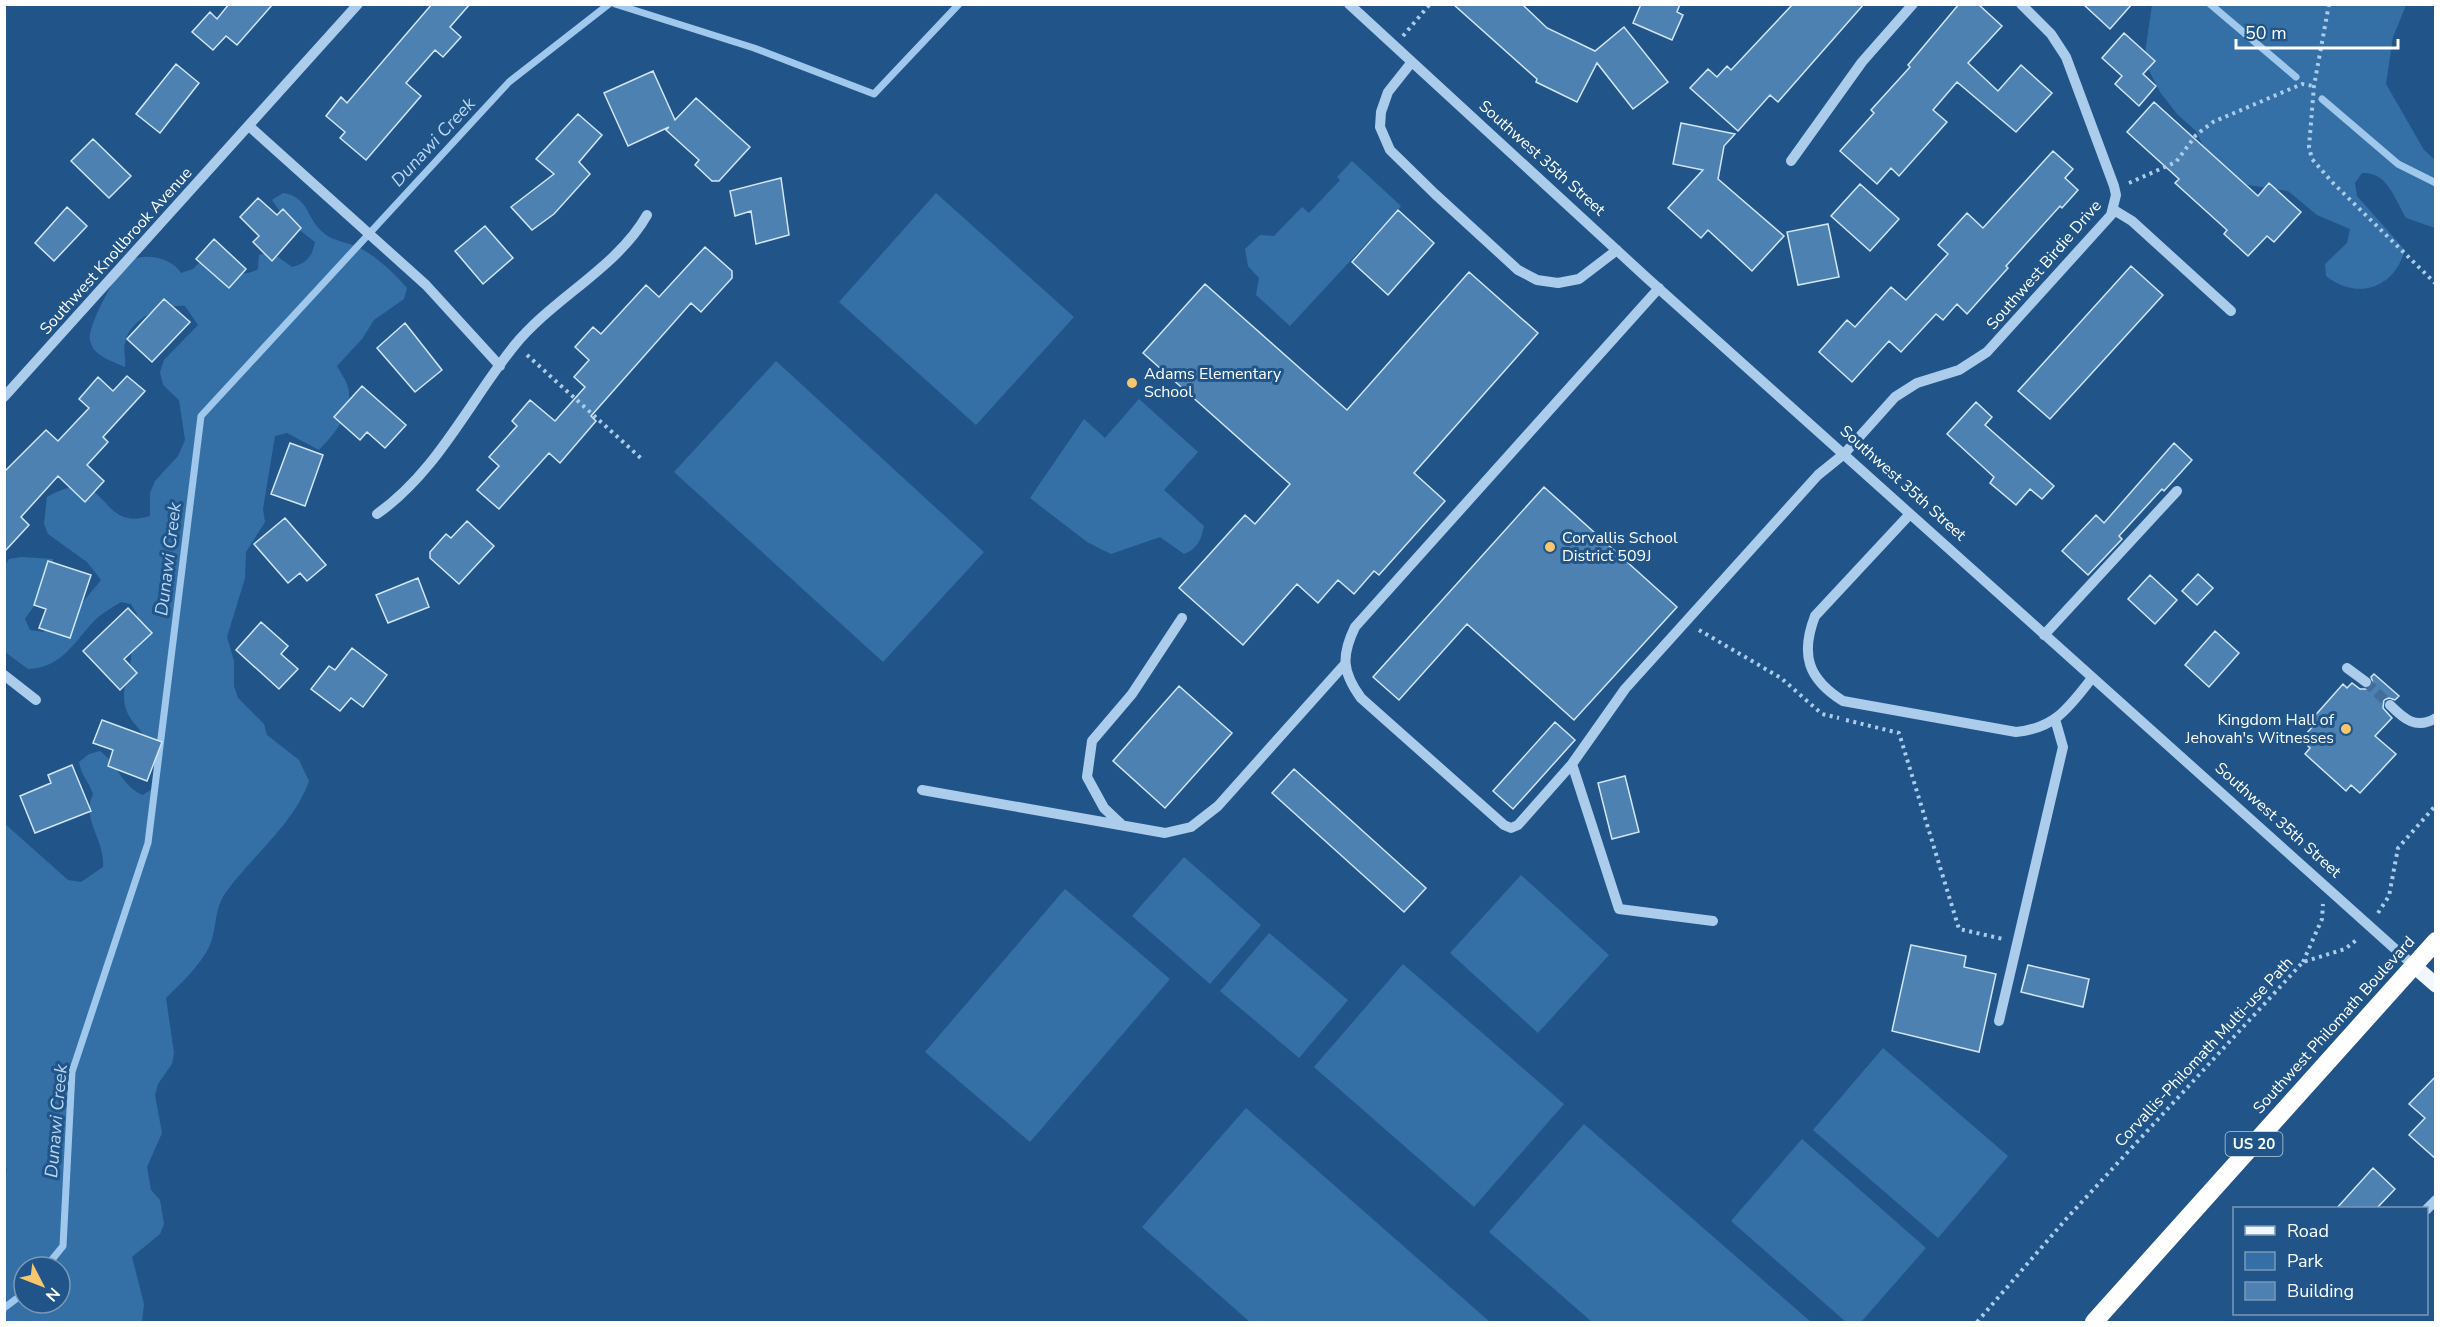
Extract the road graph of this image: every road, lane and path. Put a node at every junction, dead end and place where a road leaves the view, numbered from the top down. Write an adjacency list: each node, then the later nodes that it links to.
1 (358, 4): 10 (street, Southwest Knollbrook Avenue)
2 (1349, 4): 7 (street, Southwest 35th Street)
3 (1430, 4): 7 (path)
4 (1913, 4): 11 (street)
5 (2021, 4): 12 (street, Southwest Birdie Drive)
6 (2329, 4): 9 (path)
7 (1395, 47): 8 (street, Southwest 35th Street)
8 (1411, 63): 15 (street, Southwest 35th Street); 15 (street)
9 (2314, 86): 12 (path); 16 (path)
10 (249, 126): 20 (street); 21 (street, Southwest Knollbrook Avenue)
11 (1791, 160)
12 (2114, 186): 13 (street, Southwest Birdie Drive)
13 (2114, 210): 18 (street); 22 (street, Southwest Birdie Drive)
14 (647, 215): 19 (street)
15 (1617, 250): 17 (street, Southwest 35th Street)
16 (2436, 284)
17 (1659, 288): 22 (street, Southwest 35th Street); 30 (street)
18 (2231, 311)
19 (515, 345): 20 (street); 23 (path)
20 (500, 366): 25 (street)
21 (4, 397)
22 (1844, 454): 26 (street, Southwest 35th Street); 28 (street, Southwest Birdie Drive)
23 (644, 460)
24 (2177, 491): 29 (street)
25 (377, 514)
26 (1910, 514): 29 (street, Southwest 35th Street); 38 (street)
27 (1182, 618): 42 (street)
28 (1687, 620): 39 (street, Southwest Birdie Drive); 47 (path)
29 (2044, 635): 33 (street, Southwest 35th Street)
30 (1345, 664): 39 (street, Southwest Birdie Drive); 42 (street)
31 (2347, 668): 34 (street)
32 (4, 675): 35 (street)
33 (2092, 678): 38 (street); 43 (street, Southwest 35th Street)
34 (2366, 682)
35 (36, 700)
36 (2390, 705): 37 (street)
37 (2436, 718)
38 (2055, 719): 47 (street)
39 (1572, 764): 44 (street)
40 (922, 790): 42 (street)
41 (2436, 805): 45 (path, Corvallis-Philomath Multi-use Path)
42 (1123, 825)
43 (2317, 880): 45 (street, Southwest 35th Street); 48 (path)
44 (1713, 921)
45 (2368, 926): 48 (path, Corvallis-Philomath Multi-use Path); 49 (street, Southwest 35th Street)
46 (2436, 941): 49 (highway, Southwest Philomath Boulevard / US 20)
47 (2018, 942): 51 (street)
48 (2303, 962): 52 (path, Corvallis-Philomath Multi-use Path)
49 (2414, 965): 50 (main road, Southwest 35th Street); 53 (highway, Southwest Philomath Boulevard / US 20)
50 (2436, 985)
51 (2000, 1021)
52 (1977, 1323)
53 (2094, 1323)

